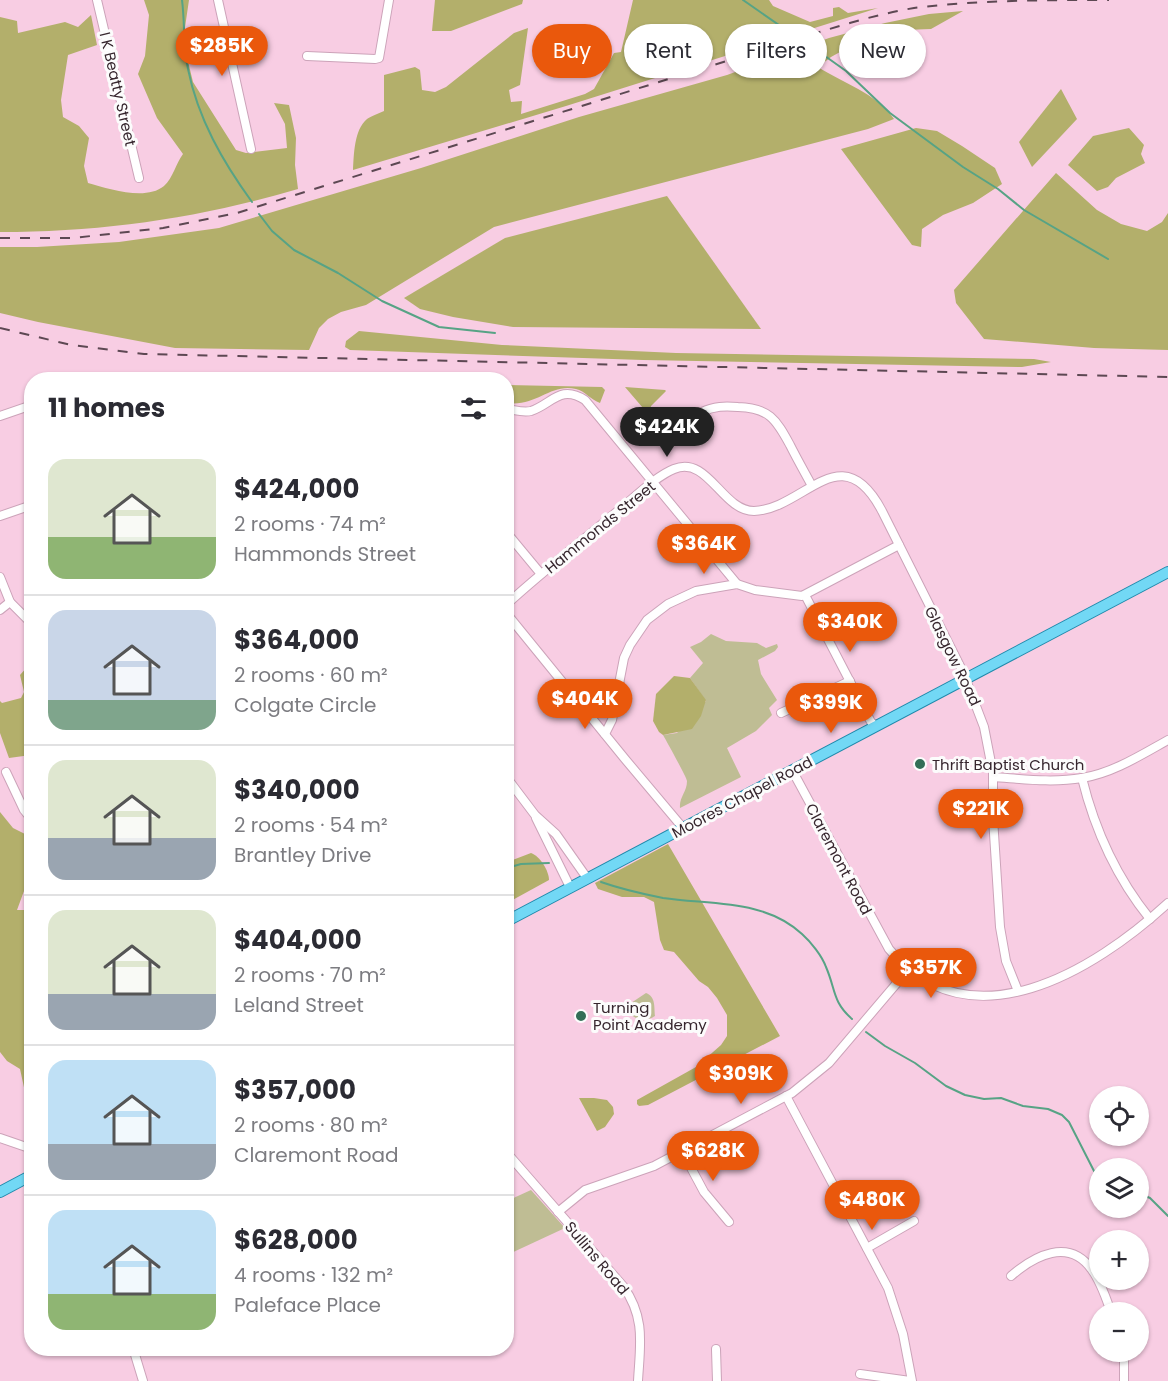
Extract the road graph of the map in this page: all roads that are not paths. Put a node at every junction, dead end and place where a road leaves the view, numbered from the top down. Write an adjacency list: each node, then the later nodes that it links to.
1 (97, 0): 6 (street, I K Beatty Street)
2 (218, 0): 5 (street)
3 (389, 0): 4 (street)
4 (307, 56)
5 (250, 149)
6 (139, 178)
7 (24, 408): 10 (street)
8 (514, 410): 12 (street)
9 (702, 412): 13 (street)
10 (0, 416)
11 (857, 480): 13 (street, Hammonds Street); 17 (street, Glasgow Road)
12 (654, 482): 13 (street, Hammonds Street); 19 (street, Hammonds Street); 21 (street)
13 (812, 486)
14 (24, 508): 15 (street)
15 (0, 516)
16 (514, 541): 19 (street)
17 (898, 545): 22 (street); 28 (street, Glasgow Road)
18 (1168, 572): 28 (main road, Moores Chapel Road)
19 (541, 574): 23 (street, Hammonds Street)
20 (0, 577): 24 (street)
21 (737, 584): 22 (street); 32 (street)
22 (805, 595): 29 (street)
23 (514, 598)
24 (10, 602): 25 (street); 26 (street)
25 (0, 610)
26 (24, 616)
27 (514, 623): 32 (street)
28 (966, 679): 31 (main road, Moores Chapel Road); 36 (street, Glasgow Road)
29 (850, 681): 30 (street); 31 (street)
30 (781, 713)
31 (876, 726): 34 (main road, Moores Chapel Road)
32 (605, 734): 41 (street)
33 (1168, 741): 37 (street)
34 (792, 770): 41 (main road, Moores Chapel Road); 47 (street, Claremont Road)
35 (6, 772): 39 (street)
36 (993, 777): 37 (street); 48 (street, Glasgow Road)
37 (1082, 778): 46 (street)
38 (514, 787): 40 (street)
39 (24, 810)
40 (535, 815): 42 (street); 43 (street)
41 (683, 828): 42 (main road, Moores Chapel Road)
42 (587, 878): 43 (main road, Moores Chapel Road)
43 (570, 886): 45 (main road, Moores Chapel Road)
44 (1168, 903): 46 (street, Claremont Road)
45 (514, 917)
46 (1150, 919): 48 (street, Claremont Road)
47 (908, 970): 48 (street, Claremont Road); 49 (street)
48 (1018, 992)
49 (786, 1096): 52 (street); 59 (street)
50 (0, 1138): 51 (street)
51 (24, 1147)
52 (682, 1151): 56 (street); 58 (street)
53 (514, 1161): 56 (street, Sullins Road)
54 (24, 1179): 55 (main road)
55 (0, 1192)
56 (558, 1212): 67 (street, Sullins Road)
57 (914, 1221): 59 (street)
58 (729, 1222)
59 (867, 1248): 69 (street)
60 (1011, 1276): 61 (street)
61 (1107, 1302)
62 (716, 1349): 68 (street)
63 (135, 1356): 66 (street)
64 (1124, 1362): 70 (street)
65 (860, 1374): 69 (street)
66 (143, 1381)
67 (638, 1381)
68 (717, 1381)
69 (911, 1381)
70 (1124, 1381)

